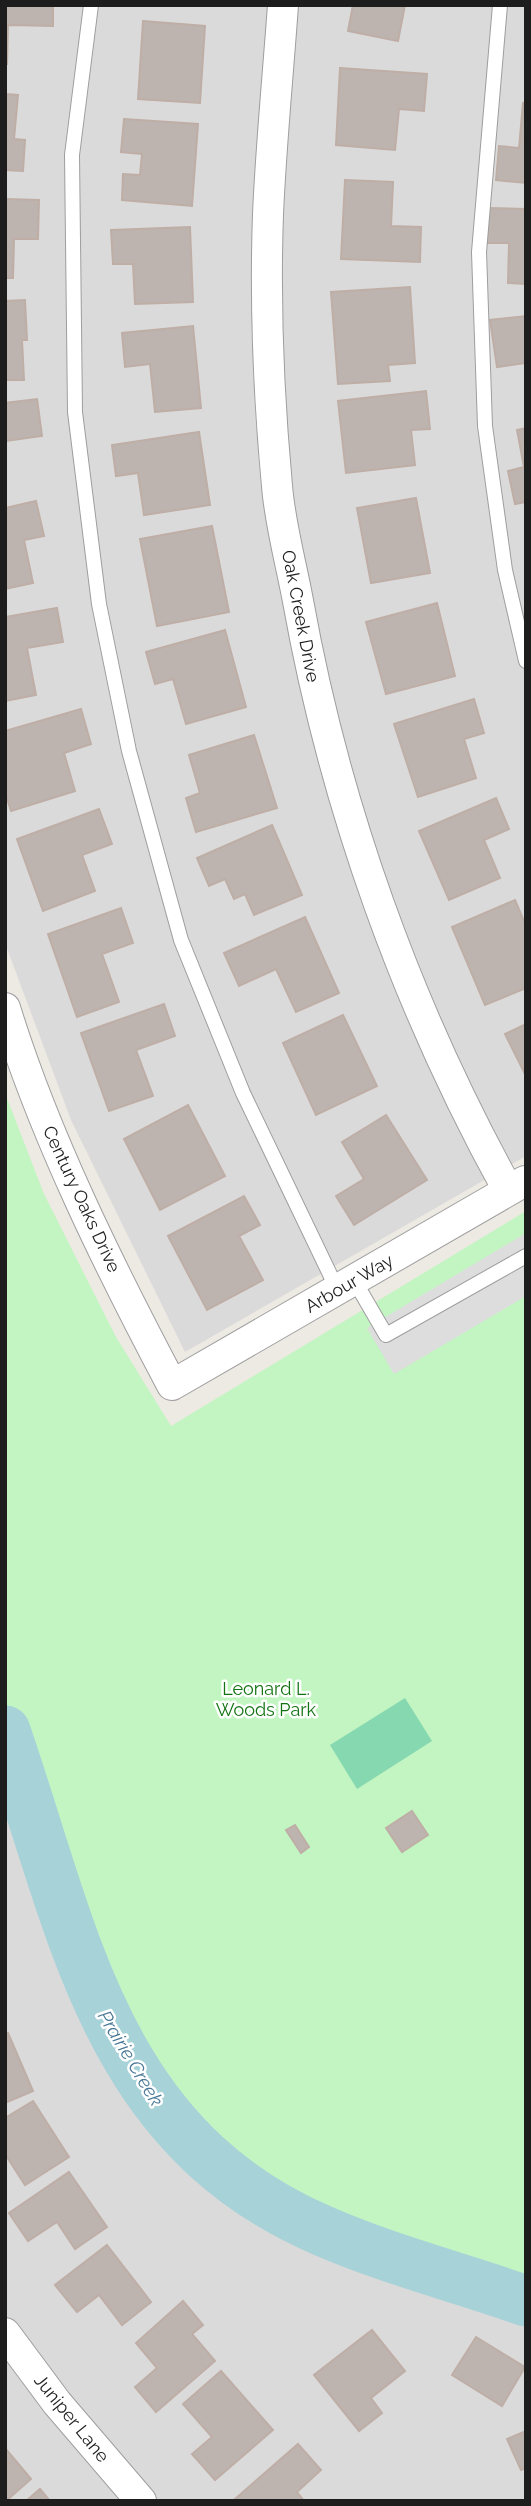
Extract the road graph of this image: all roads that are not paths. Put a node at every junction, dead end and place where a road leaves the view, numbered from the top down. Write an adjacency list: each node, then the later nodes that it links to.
1 (91, 5): 8 (lane)
2 (283, 5): 6 (street, Oak Creek Drive)
3 (500, 5): 4 (lane)
4 (526, 662)
5 (5, 1008): 9 (street, Century Oaks Drive)
6 (517, 1185): 8 (street, Arbour Way)
7 (526, 1256): 8 (lane)
8 (346, 1284): 9 (street, Arbour Way)
9 (172, 1385)
10 (5, 2333): 11 (street, Juniper Lane)
11 (141, 2501)

